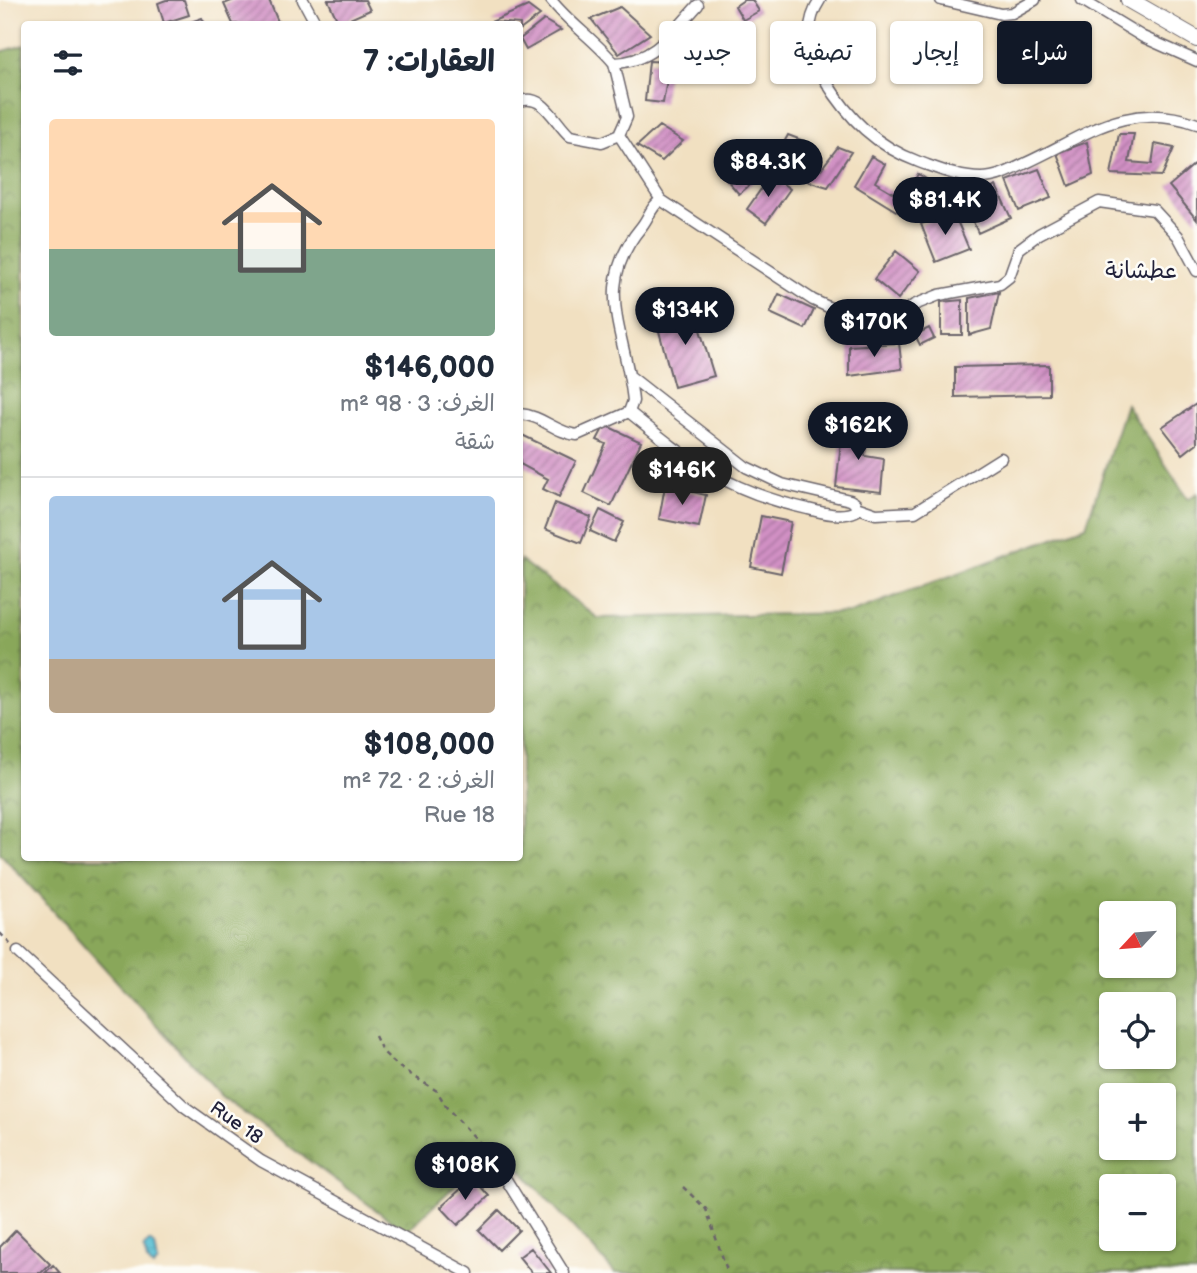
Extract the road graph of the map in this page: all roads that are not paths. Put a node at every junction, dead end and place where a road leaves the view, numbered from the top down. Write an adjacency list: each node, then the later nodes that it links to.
1 (303, 0): 9 (street)
2 (551, 0): 12 (street)
3 (820, 0): 14 (street)
4 (942, 0): 5 (street)
5 (1035, 0)
6 (1082, 0): 11 (street)
7 (1129, 0): 10 (main road)
8 (698, 5): 12 (street)
9 (314, 21)
10 (1197, 39)
11 (1197, 61)
12 (614, 63): 15 (street)
13 (523, 101): 15 (street)
14 (1197, 124)
15 (619, 135): 16 (street)
16 (661, 200): 17 (street); 18 (street)
17 (1197, 271)
18 (631, 377): 19 (street); 22 (street)
19 (629, 412): 20 (street); 22 (street)
20 (523, 414)
21 (1001, 458): 22 (street)
22 (856, 507)
23 (18, 952): 25 (street, Rue 18)
24 (489, 1152): 26 (street)
25 (466, 1272)
26 (564, 1273)

